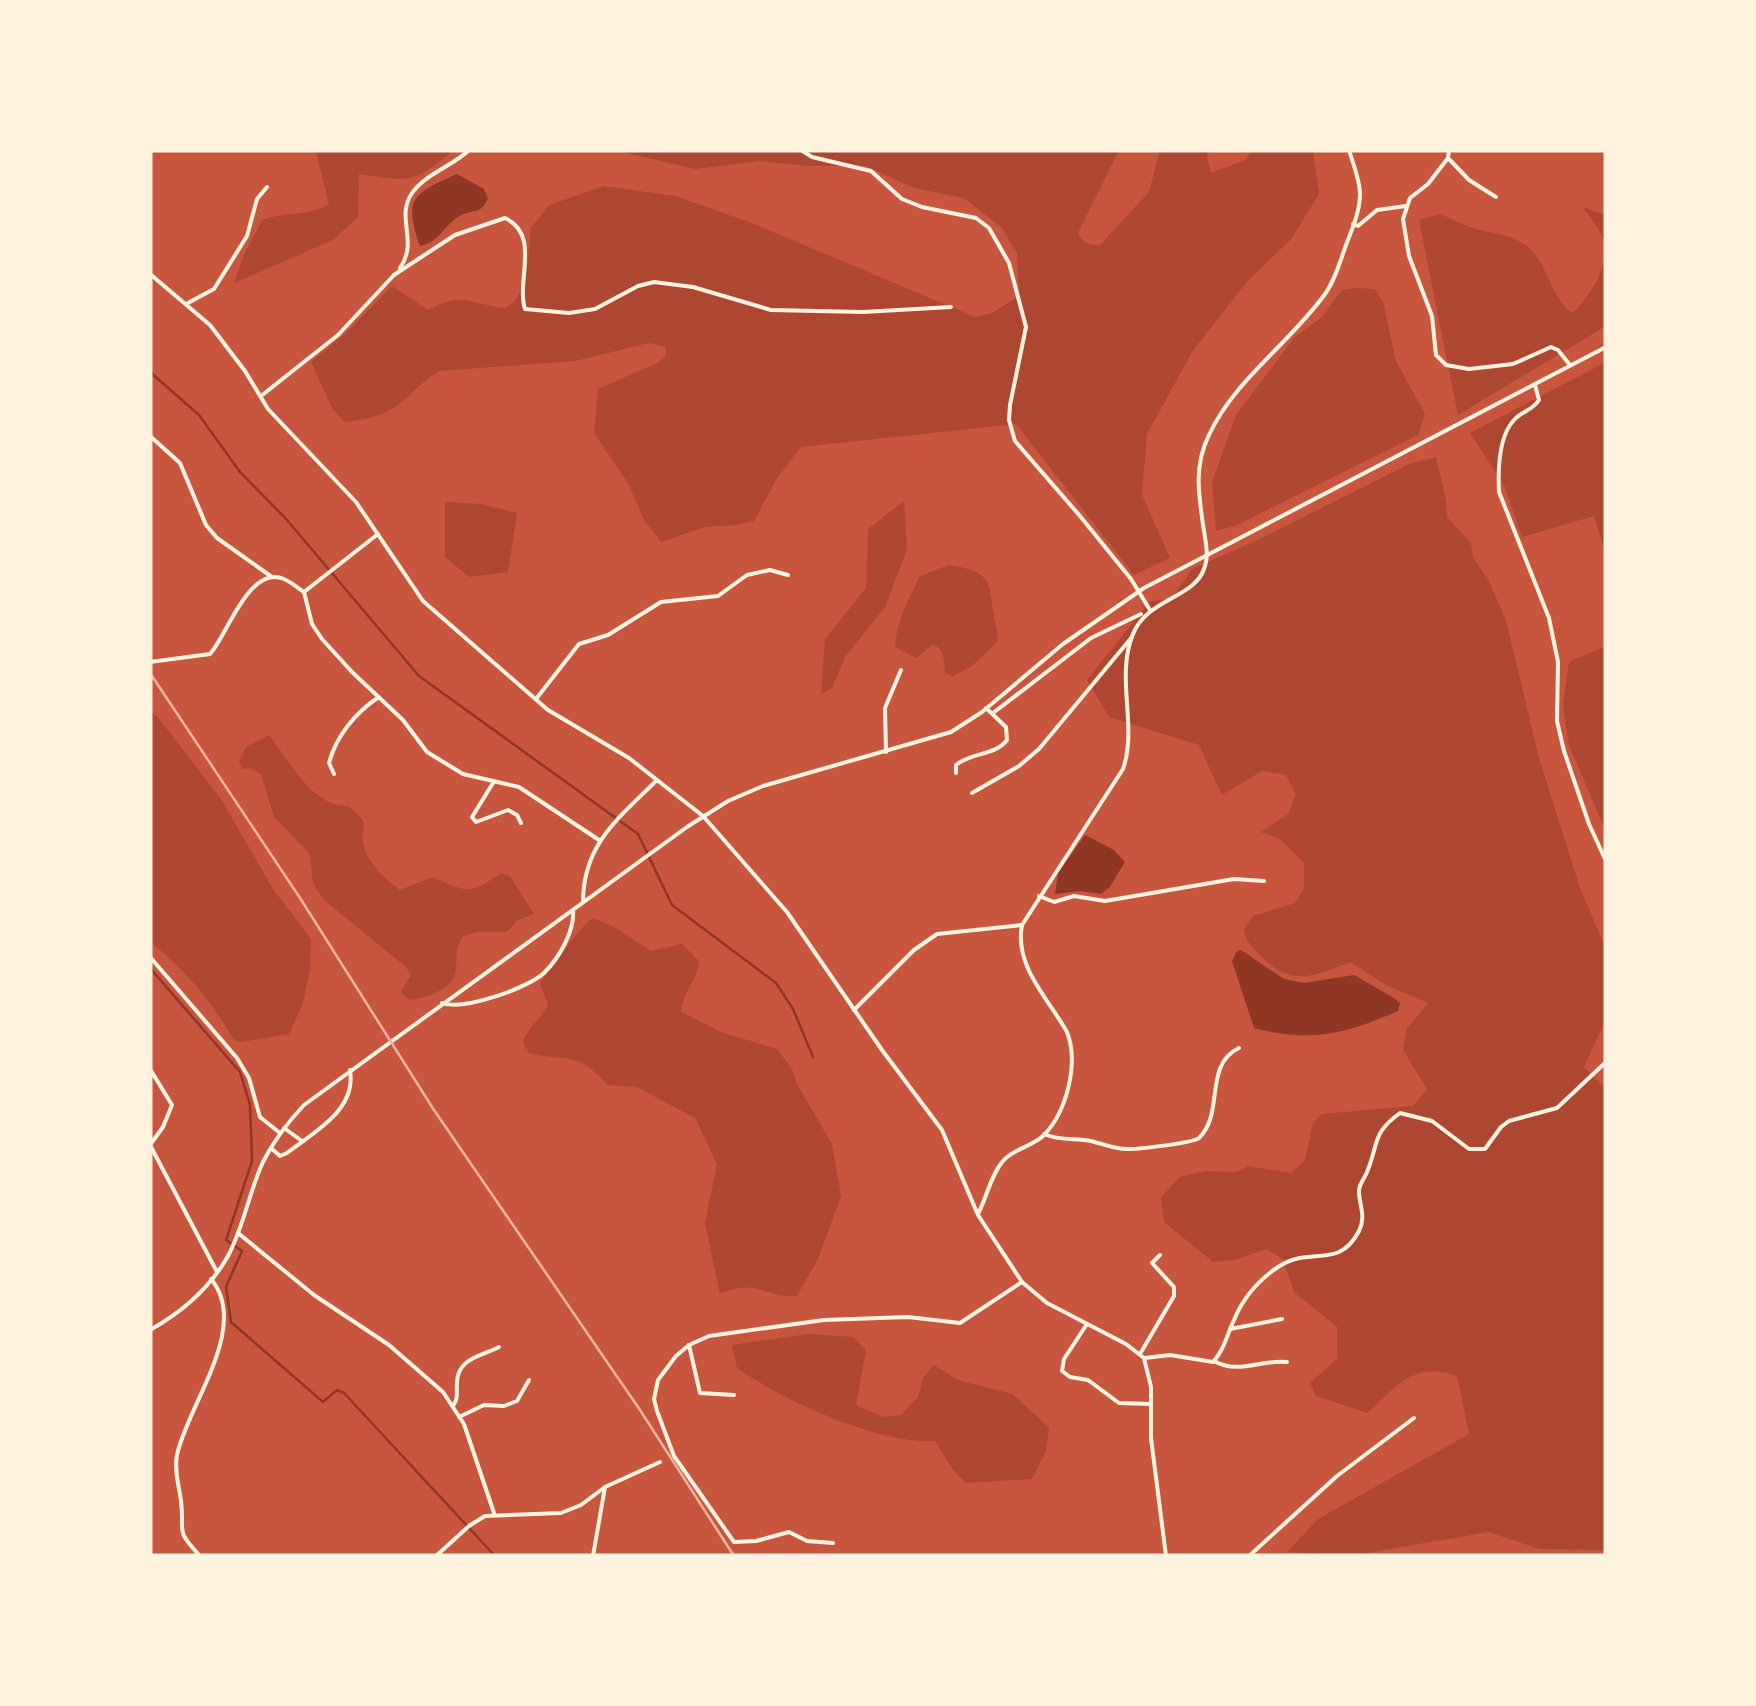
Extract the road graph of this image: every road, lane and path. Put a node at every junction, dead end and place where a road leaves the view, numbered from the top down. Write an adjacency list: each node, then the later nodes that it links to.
1 (468, 150): 11 (street)
2 (801, 150): 24 (street)
3 (1349, 150): 9 (street)
4 (1449, 150): 5 (street)
5 (1448, 158): 7 (street); 8 (street)
6 (267, 187): 12 (street)
7 (1496, 197)
8 (1406, 206): 9 (street); 15 (street)
9 (1353, 224): 20 (street)
10 (150, 274): 12 (street)
11 (394, 275): 13 (street); 17 (street)
12 (186, 304): 17 (street)
13 (951, 307)
14 (1606, 346): 15 (street)
15 (1570, 366): 16 (street)
16 (1535, 385): 20 (street); 42 (street)
17 (261, 396): 19 (street)
18 (150, 436): 22 (street)
19 (378, 534): 23 (street); 30 (street)
20 (1207, 554): 24 (street); 31 (street)
21 (788, 575): 30 (street)
22 (272, 578): 23 (street); 27 (street)
23 (304, 592): 29 (street)
24 (1150, 610): 25 (street)
25 (1144, 615): 26 (street); 32 (street)
26 (1132, 638): 38 (street); 44 (street)
27 (150, 662)
28 (901, 670): 33 (street)
29 (379, 697): 35 (street); 37 (street)
30 (536, 699): 36 (street)
31 (986, 708): 32 (street); 33 (street)
32 (992, 713): 34 (street)
33 (886, 752): 39 (street)
34 (956, 773)
35 (334, 774)
36 (657, 780): 39 (street); 41 (street)
37 (493, 783): 40 (street); 41 (street)
38 (972, 793)
39 (703, 816): 45 (street); 50 (street)
40 (520, 822)
41 (599, 840): 45 (street)
42 (1606, 861)
43 (1264, 881): 44 (street)
44 (1039, 896): 47 (street)
45 (583, 902): 46 (street)
46 (573, 910): 49 (street); 49 (street)
47 (1022, 925): 50 (street); 56 (street)
48 (150, 957): 55 (street)
49 (442, 1003): 54 (street)
50 (854, 1010): 59 (street)
51 (1239, 1048): 56 (street)
52 (1606, 1062): 67 (street)
53 (150, 1069): 62 (street)
54 (350, 1070): 55 (street); 57 (street)
55 (282, 1130): 57 (street); 58 (street)
56 (1044, 1134): 59 (street)
57 (302, 1142): 58 (street)
58 (271, 1148): 60 (street)
59 (978, 1214): 64 (street)
60 (238, 1233): 62 (street); 77 (street)
61 (1160, 1255): 71 (street)
62 (217, 1272): 63 (street)
63 (211, 1279): 68 (street); 84 (street)
64 (1022, 1282): 66 (street); 69 (street)
65 (1282, 1320): 67 (street)
66 (1087, 1324): 71 (street); 76 (street)
67 (1230, 1329): 72 (street)
68 (150, 1330)
69 (689, 1345): 75 (street); 83 (street)
70 (499, 1347): 77 (street)
71 (1142, 1356): 72 (street); 76 (street)
72 (1214, 1361): 73 (street)
73 (1287, 1362)
74 (529, 1380): 78 (street)
75 (734, 1396)
76 (1151, 1404): 87 (street)
77 (453, 1406): 78 (street)
78 (459, 1416): 82 (street)
79 (1414, 1418): 88 (street)
80 (660, 1462): 81 (street)
81 (606, 1486): 82 (street); 86 (street)
82 (494, 1513): 85 (street)
83 (833, 1543)
84 (200, 1556)
85 (436, 1556)
86 (592, 1556)
87 (1166, 1556)
88 (1249, 1556)

